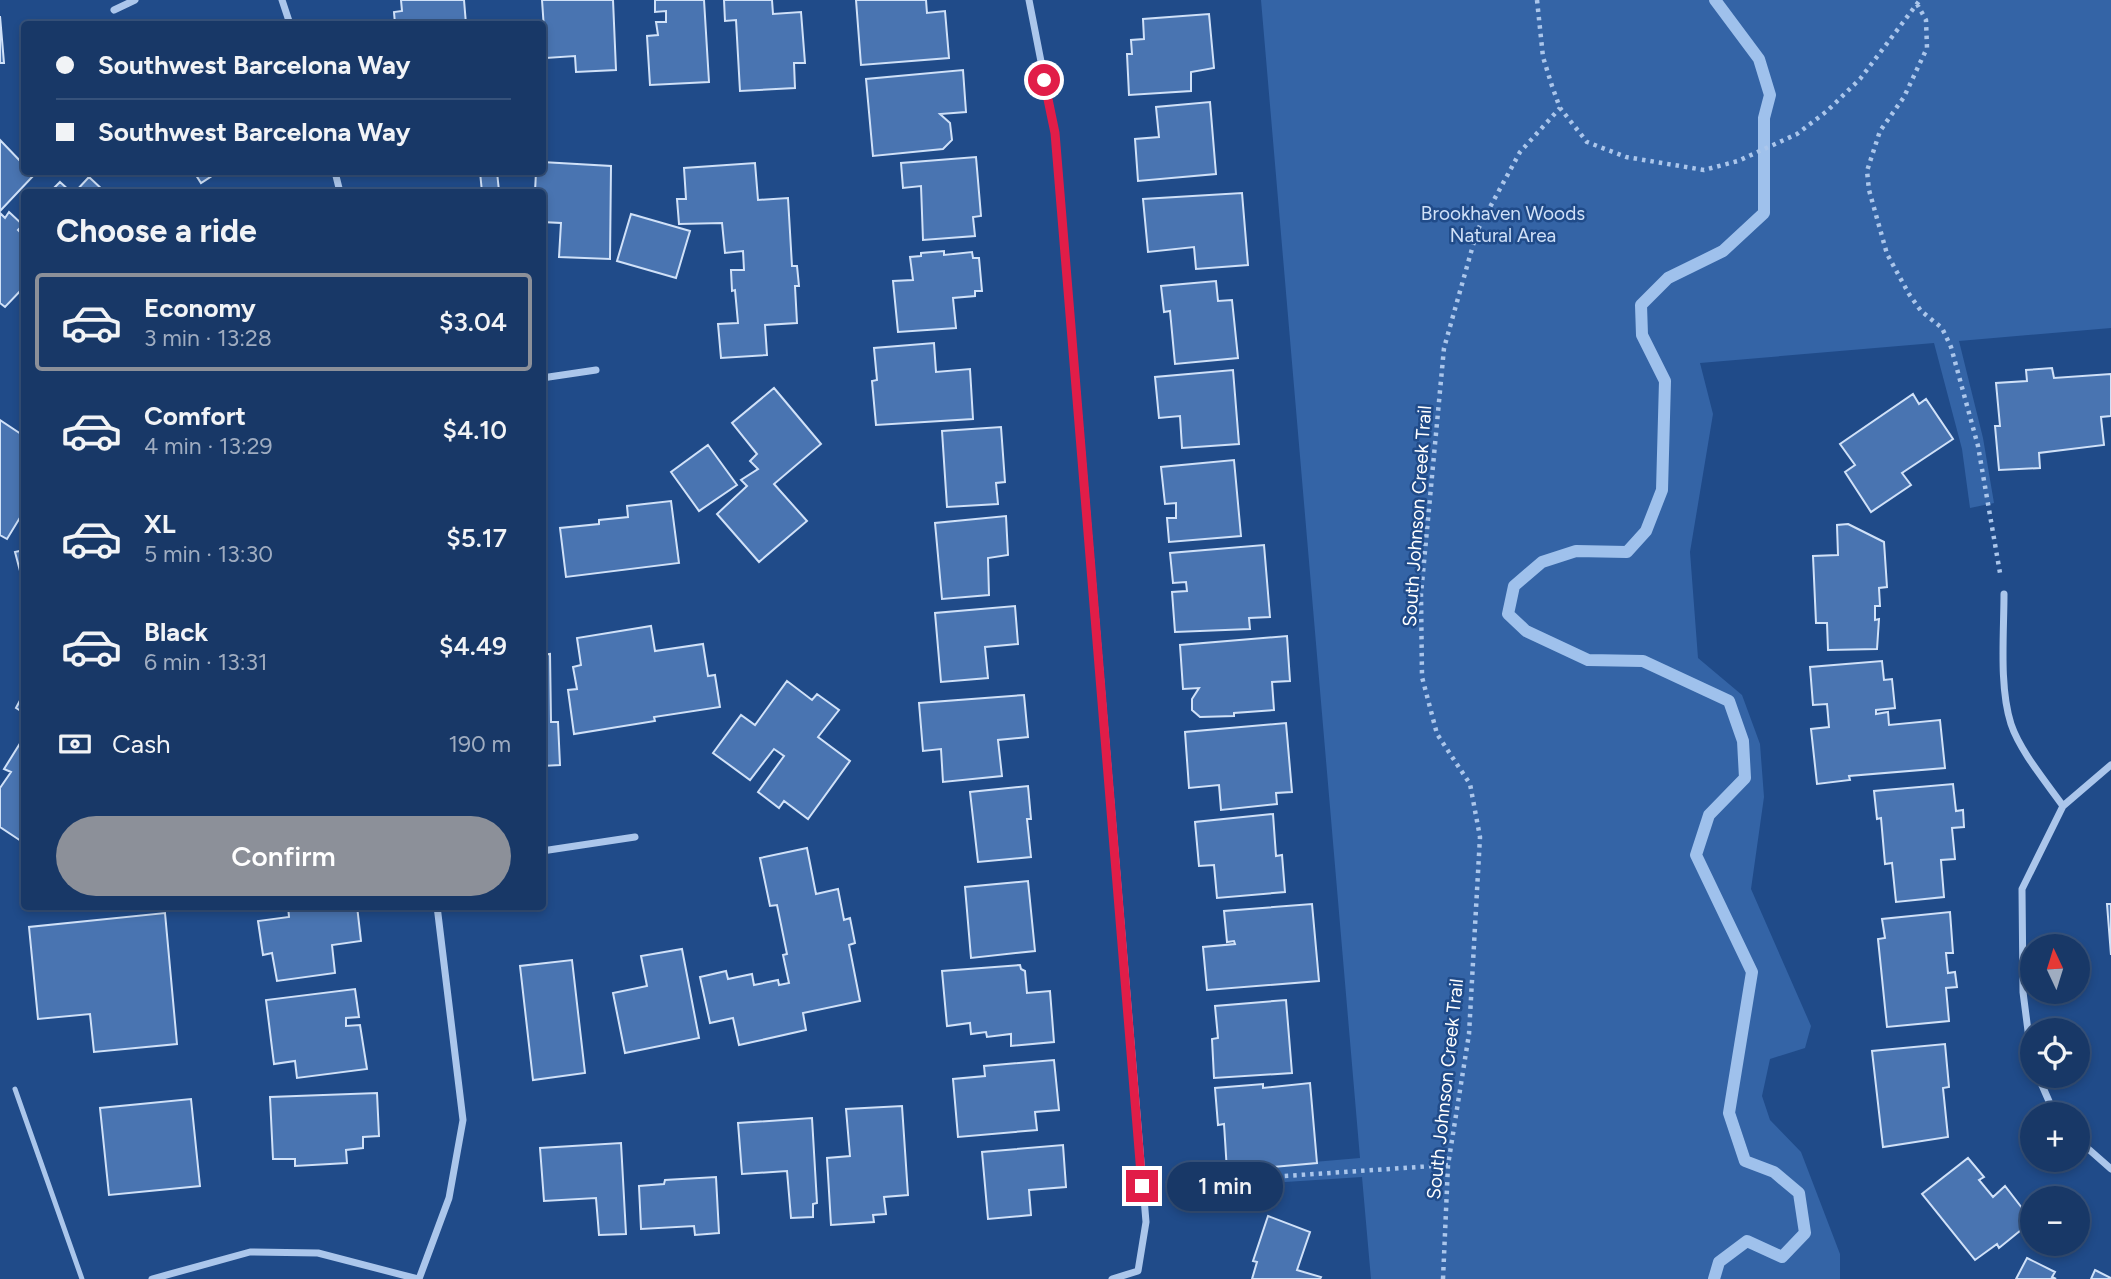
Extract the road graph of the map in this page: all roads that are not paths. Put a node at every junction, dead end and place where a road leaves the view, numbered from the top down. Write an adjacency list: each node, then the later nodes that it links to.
1 (135, 0): 4 (street)
2 (282, 0): 5 (street)
3 (1028, 0): 21 (street)
4 (114, 10)
5 (289, 21)
6 (596, 370): 7 (street)
7 (546, 377)
8 (2004, 594): 10 (street)
9 (2111, 765): 10 (street)
10 (2063, 806): 14 (street)
11 (635, 838): 12 (street)
12 (546, 850)
13 (437, 910): 20 (street)
14 (2026, 1018)
15 (15, 1089): 18 (lane)
16 (2090, 1150): 17 (street)
17 (2111, 1169)
18 (82, 1279)
19 (152, 1279): 20 (street)
20 (419, 1279)
21 (1112, 1279)

